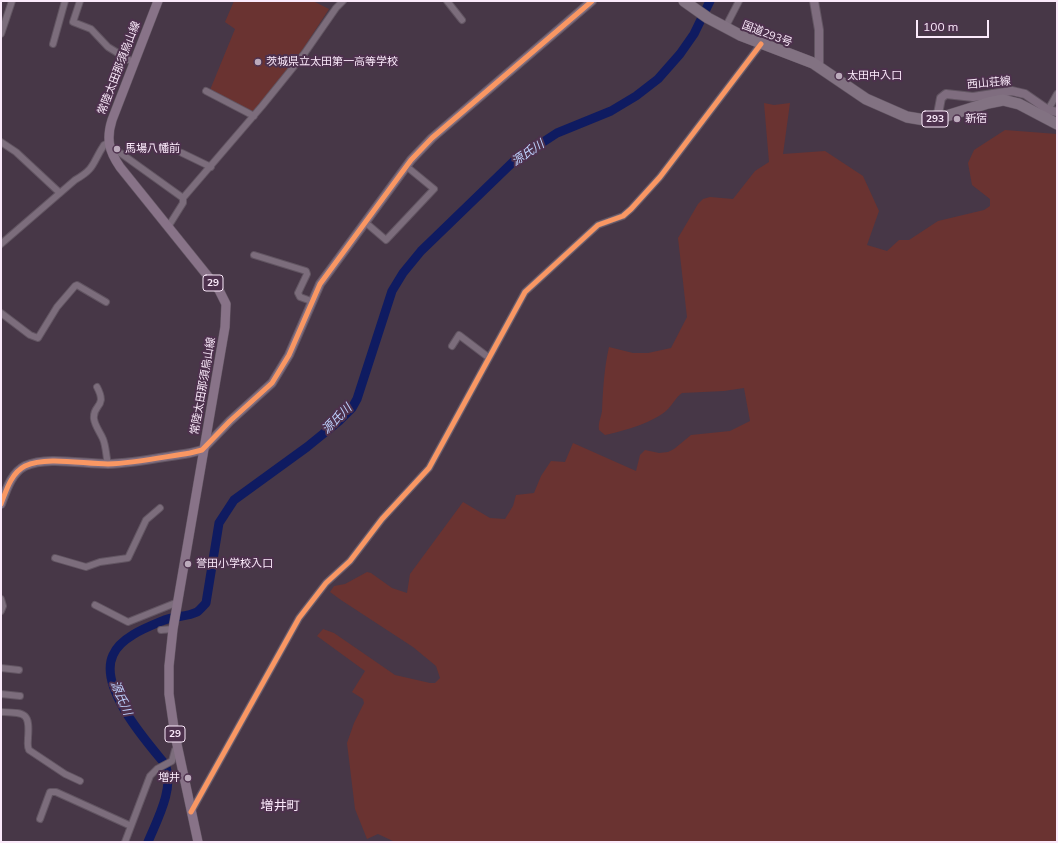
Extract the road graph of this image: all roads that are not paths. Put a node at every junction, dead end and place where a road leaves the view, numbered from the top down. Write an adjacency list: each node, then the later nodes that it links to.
1 (12, 1): 13 (street)
2 (65, 1): 14 (street)
3 (80, 1): 16 (street)
4 (158, 1): 16 (main road, 常陸太田那須烏山線)
5 (343, 1): 22 (street)
6 (447, 1): 11 (street)
7 (592, 1): 28 (street)
8 (739, 1): 12 (street)
9 (814, 1): 17 (street)
10 (688, 4): 12 (highway, 国道293号 / 293)
11 (462, 20)
12 (725, 28): 15 (highway, 国道293号 / 293)
13 (1, 34)
14 (53, 44)
15 (761, 44): 17 (highway, 国道293号 / 293); 40 (street)
16 (134, 63): 26 (main road, 常陸太田那須烏山線)
17 (819, 66): 23 (highway, 国道293号 / 293)
18 (206, 91): 22 (street)
19 (1057, 94): 20 (street)
20 (1048, 110): 21 (street, 西山荘線); 23 (street, 西山荘線)
21 (1057, 112)
22 (254, 116): 29 (street)
23 (937, 119): 24 (highway, 国道293号 / 293)
24 (1057, 124)
25 (1, 142): 30 (street)
26 (109, 145): 30 (street); 31 (street); 33 (main road, 常陸太田那須烏山線 / 29)
27 (182, 153): 29 (street)
28 (406, 166): 32 (street); 32 (street)
29 (211, 167): 31 (street)
30 (60, 193): 34 (street)
31 (183, 198): 33 (street)
32 (365, 222): 36 (street)
33 (168, 227): 42 (main road, 常陸太田那須烏山線 / 29)
34 (1, 244)
35 (254, 255): 36 (street)
36 (311, 301): 42 (street)
37 (106, 302): 38 (street)
38 (1, 313)
39 (452, 346): 40 (street)
40 (488, 357): 60 (street)
41 (97, 387): 43 (street)
42 (204, 448): 43 (street); 48 (main road, 常陸太田那須烏山線 / 29)
43 (108, 464): 44 (street)
44 (1, 504)
45 (160, 508): 46 (street)
46 (55, 558)
47 (1, 599): 50 (street)
48 (178, 604): 49 (street); 51 (main road, 常陸太田那須烏山線 / 29)
49 (95, 605)
50 (1, 611)
51 (174, 626): 52 (street); 58 (main road, 常陸太田那須烏山線 / 29)
52 (161, 630)
53 (1, 668): 54 (street)
54 (19, 670)
55 (1, 694): 56 (street)
56 (20, 696)
57 (1, 712): 59 (street)
58 (178, 747): 60 (main road, 常陸太田那須烏山線 / 29); 62 (street)
59 (80, 781)
60 (191, 812): 64 (main road, 常陸太田那須烏山線 / 29)
61 (40, 819): 62 (street)
62 (131, 826): 63 (street)
63 (125, 842)
64 (198, 842)

